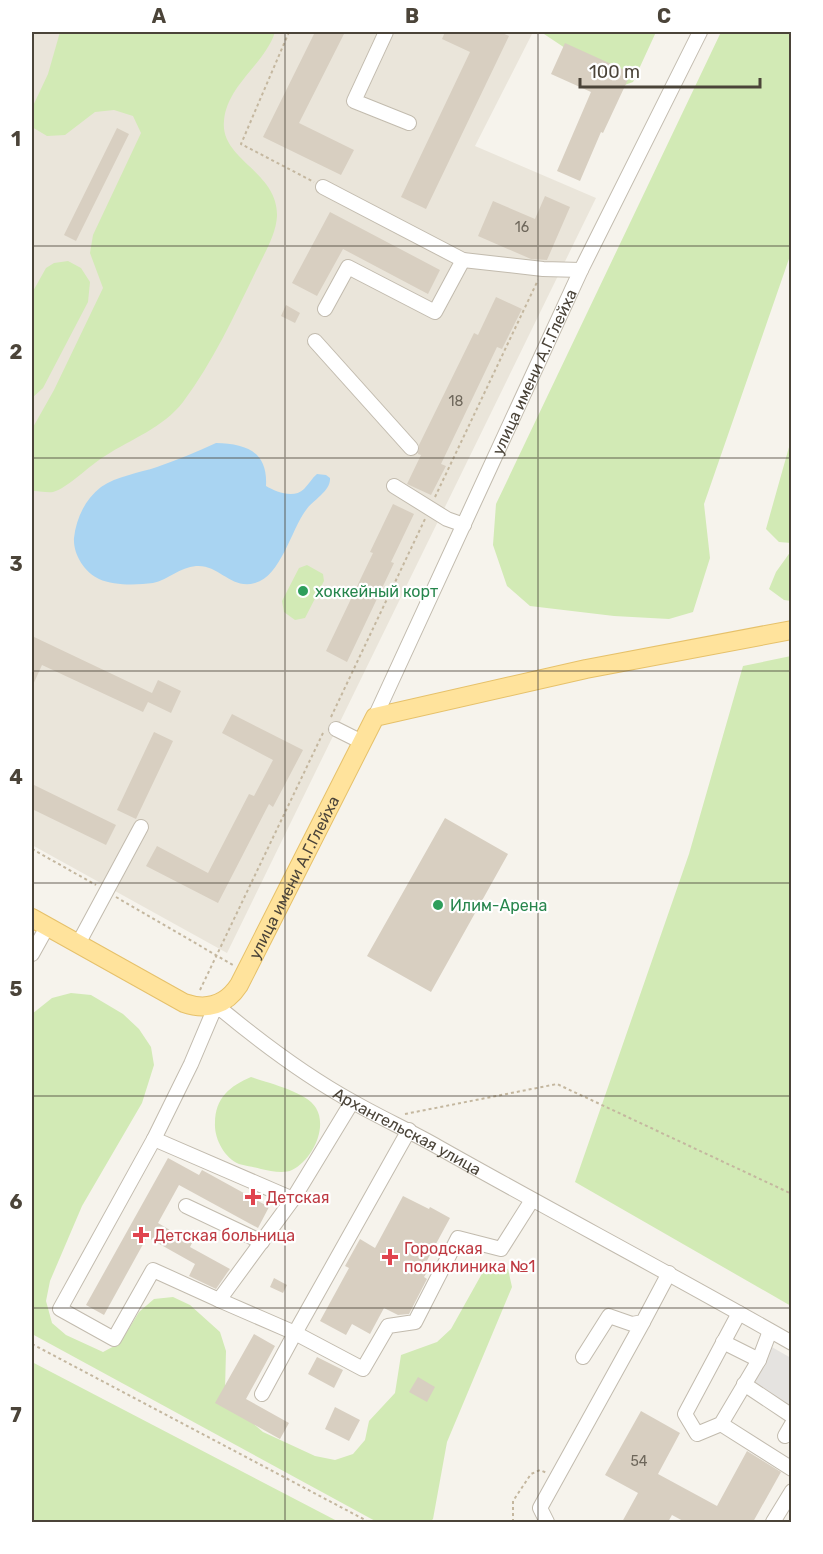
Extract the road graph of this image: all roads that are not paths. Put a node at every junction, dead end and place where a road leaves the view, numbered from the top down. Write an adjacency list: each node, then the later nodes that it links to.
1 (386, 32): 3 (street)
2 (700, 32): 6 (street, улица имени А.Г.Глейха)
3 (408, 123)
4 (323, 187): 5 (street)
5 (463, 260): 6 (street); 7 (street)
6 (581, 270): 11 (street, улица имени А.Г.Глейха)
7 (325, 309)
8 (315, 341): 9 (street)
9 (411, 448)
10 (393, 486): 11 (street)
11 (464, 525): 13 (street, улица имени А.Г.Глейха)
12 (792, 630): 13 (main road)
13 (375, 717): 15 (main road, улица имени А.Г.Глейха)
14 (336, 729): 15 (street)
15 (362, 742): 21 (main road, улица имени А.Г.Глейха)
16 (141, 828): 19 (street)
17 (32, 918): 18 (main road)
18 (47, 927): 19 (main road); 20 (street)
19 (78, 944): 21 (main road)
20 (32, 954)
21 (216, 1005): 22 (street, Архангельская улица); 24 (street)
22 (352, 1102): 23 (street, Архангельская улица); 25 (street)
23 (409, 1130): 26 (street, Архангельская улица); 34 (street)
24 (154, 1139): 25 (street); 30 (street)
25 (293, 1199): 28 (street)
26 (532, 1200): 29 (street, Архангельская улица); 34 (street)
27 (186, 1206): 28 (street)
28 (262, 1242): 30 (street)
29 (669, 1273): 31 (street, Архангельская улица); 32 (street)
30 (219, 1300): 34 (street)
31 (739, 1313): 33 (street, Архангельская улица); 35 (street)
32 (643, 1322): 37 (street); 45 (street)
33 (770, 1331): 36 (street, Архангельская улица); 38 (street)
34 (295, 1333): 40 (street)
35 (723, 1342): 38 (street); 42 (street)
36 (792, 1343)
37 (583, 1357)
38 (759, 1360): 39 (street)
39 (744, 1384): 41 (street); 42 (street)
40 (262, 1394)
41 (792, 1416)
42 (721, 1424): 43 (street)
43 (792, 1469)
44 (792, 1491): 46 (street)
45 (547, 1522)
46 (773, 1522)

